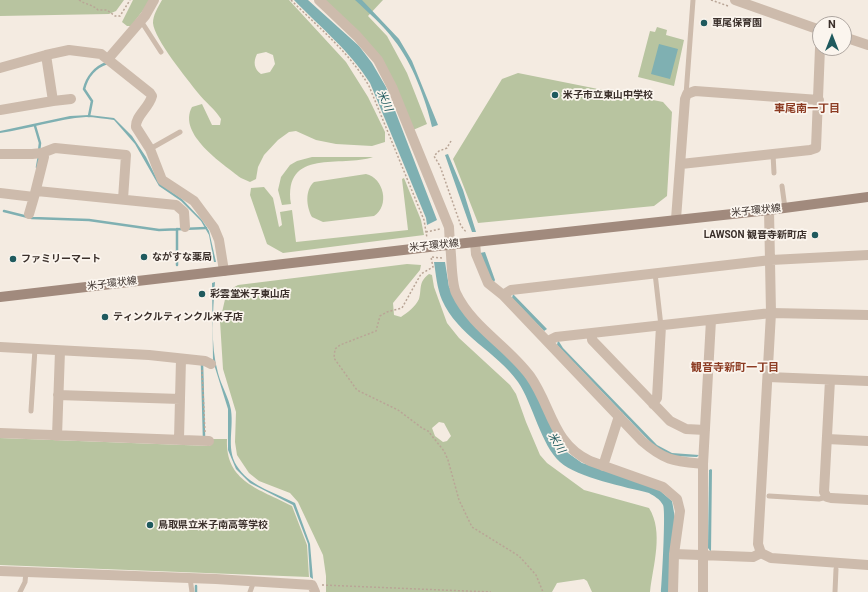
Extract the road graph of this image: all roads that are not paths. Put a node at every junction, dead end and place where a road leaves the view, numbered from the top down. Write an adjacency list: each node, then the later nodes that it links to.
1 (154, 0): 5 (street)
2 (319, 0): 37 (street)
3 (693, 0): 14 (lane)
4 (735, 0): 6 (street)
5 (141, 21): 9 (lane); 12 (street)
6 (812, 27)
7 (852, 40): 8 (street)
8 (868, 45)
9 (161, 52)
10 (46, 55): 12 (street); 13 (street); 17 (street)
11 (820, 56): 16 (street)
12 (108, 59): 20 (street)
13 (0, 68)
14 (686, 95): 16 (street); 24 (street)
15 (71, 99): 17 (street)
16 (818, 100): 23 (street)
17 (53, 101): 18 (street)
18 (0, 110)
19 (180, 132): 20 (lane)
20 (150, 149): 40 (street)
21 (42, 153): 22 (street); 28 (street); 30 (street)
22 (0, 154)
23 (772, 154): 24 (street); 25 (lane)
24 (681, 164): 34 (street)
25 (774, 172)
26 (782, 186): 31 (lane)
27 (0, 193): 28 (street)
28 (35, 194): 30 (street); 33 (street)
29 (868, 197): 31 (main road, 米子環状線)
30 (123, 199): 35 (street)
31 (785, 208): 32 (main road, 米子環状線)
32 (769, 210): 34 (main road, 米子環状線); 39 (street)
33 (29, 214)
34 (676, 219): 36 (main road, 米子環状線)
35 (185, 227)
36 (472, 238): 37 (main road, 米子環状線); 42 (street)
37 (450, 245): 40 (main road, 米子環状線); 71 (street)
38 (868, 255): 39 (street)
39 (771, 260): 41 (street); 44 (street)
40 (224, 271): 43 (main road, 米子環状線)
41 (655, 274): 42 (street); 47 (lane)
42 (503, 295): 49 (street)
43 (0, 297)
44 (771, 313): 45 (street); 46 (street); 55 (street)
45 (868, 315)
46 (710, 320): 47 (street); 63 (street)
47 (661, 326): 48 (street); 60 (street)
48 (592, 333): 49 (street); 60 (street)
49 (548, 341): 62 (street)
50 (0, 347): 51 (street)
51 (35, 349): 52 (street); 61 (lane)
52 (60, 351): 53 (street); 58 (street)
53 (181, 359): 54 (street); 59 (street)
54 (211, 364)
55 (768, 377): 56 (street); 75 (street)
56 (830, 380): 57 (street); 67 (street)
57 (868, 381)
58 (58, 395): 59 (street); 65 (street)
59 (180, 399): 66 (street)
60 (654, 404): 63 (street)
61 (31, 411)
62 (619, 416): 70 (street); 71 (street)
63 (704, 430): 70 (street)
64 (0, 433): 65 (street)
65 (56, 436): 66 (street)
66 (179, 439): 68 (street)
67 (827, 439): 69 (street); 73 (street)
68 (207, 440)
69 (868, 441)
70 (703, 464): 77 (street)
71 (603, 466): 76 (street)
72 (769, 496): 73 (lane)
73 (826, 497): 74 (street)
74 (868, 500)
75 (761, 553): 77 (street); 78 (street)
76 (674, 554): 77 (street); 88 (street)
77 (703, 556): 89 (street)
78 (868, 565)
79 (836, 569): 90 (lane)
80 (0, 571): 81 (street)
81 (26, 572): 82 (street); 85 (lane)
82 (190, 578): 83 (street); 86 (lane)
83 (254, 581): 84 (street); 87 (lane)
84 (314, 589)
85 (20, 592)
86 (192, 592)
87 (250, 592)
88 (673, 592)
89 (703, 592)
90 (835, 592)

